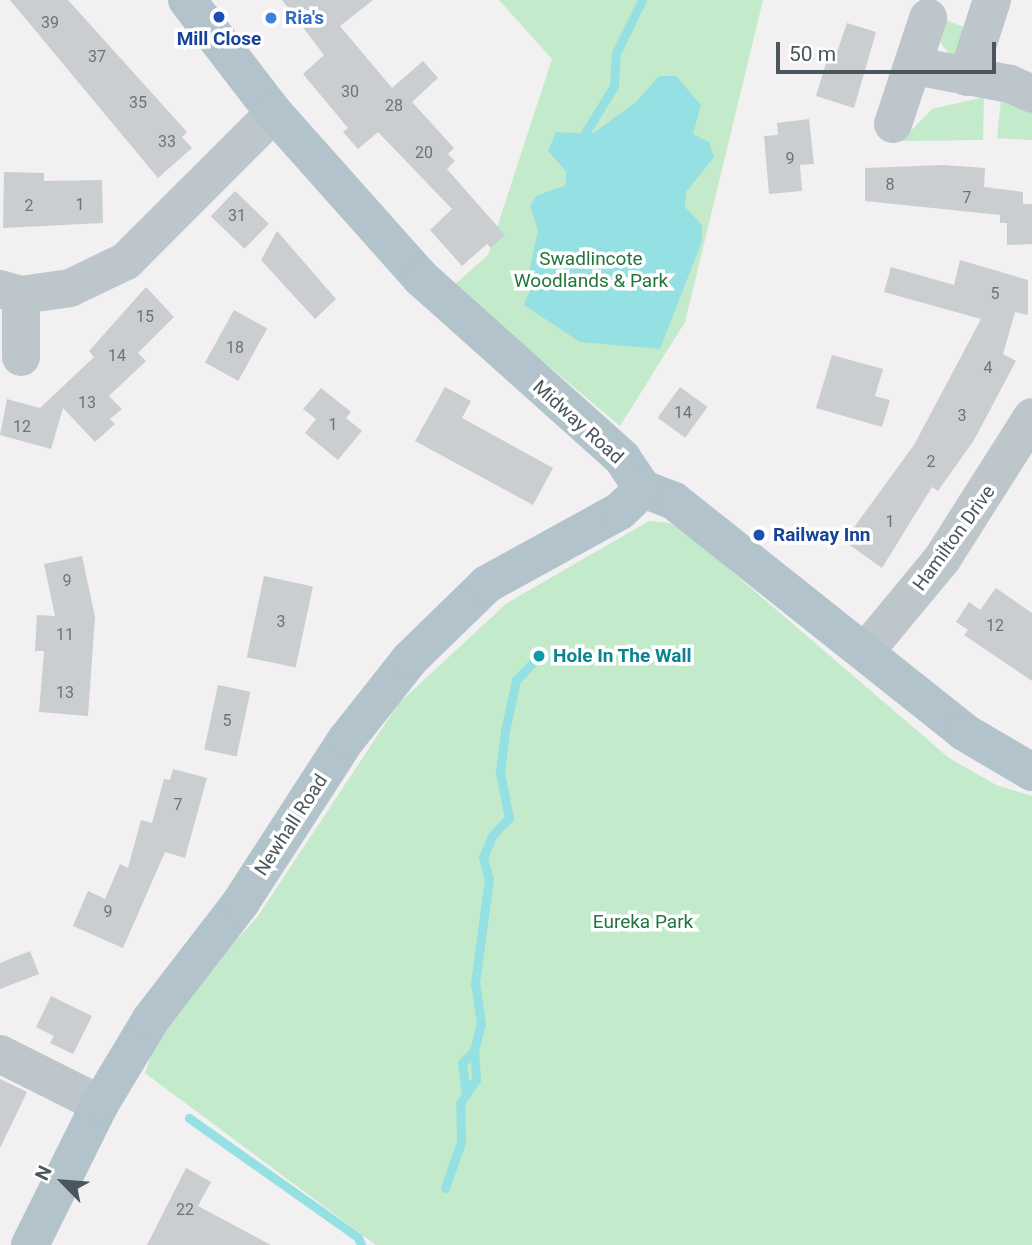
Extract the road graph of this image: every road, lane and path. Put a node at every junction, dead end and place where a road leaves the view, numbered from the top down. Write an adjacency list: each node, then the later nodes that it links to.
1 (187, 0): 7 (main road, Midway Road)
2 (992, 0): 5 (street)
3 (928, 18): 4 (street)
4 (915, 66): 5 (street); 8 (street)
5 (967, 77): 6 (street)
6 (1032, 94)
7 (274, 113): 9 (street); 12 (main road, Midway Road)
8 (893, 124)
9 (11, 292): 10 (street)
10 (21, 357)
11 (1032, 417): 13 (street, Hamilton Drive)
12 (643, 489): 13 (main road); 16 (main road, Newhall Road)
13 (865, 652): 14 (main road)
14 (1032, 772)
15 (0, 1054): 16 (street)
16 (100, 1104): 17 (main road, Newhall Road)
17 (30, 1245)

